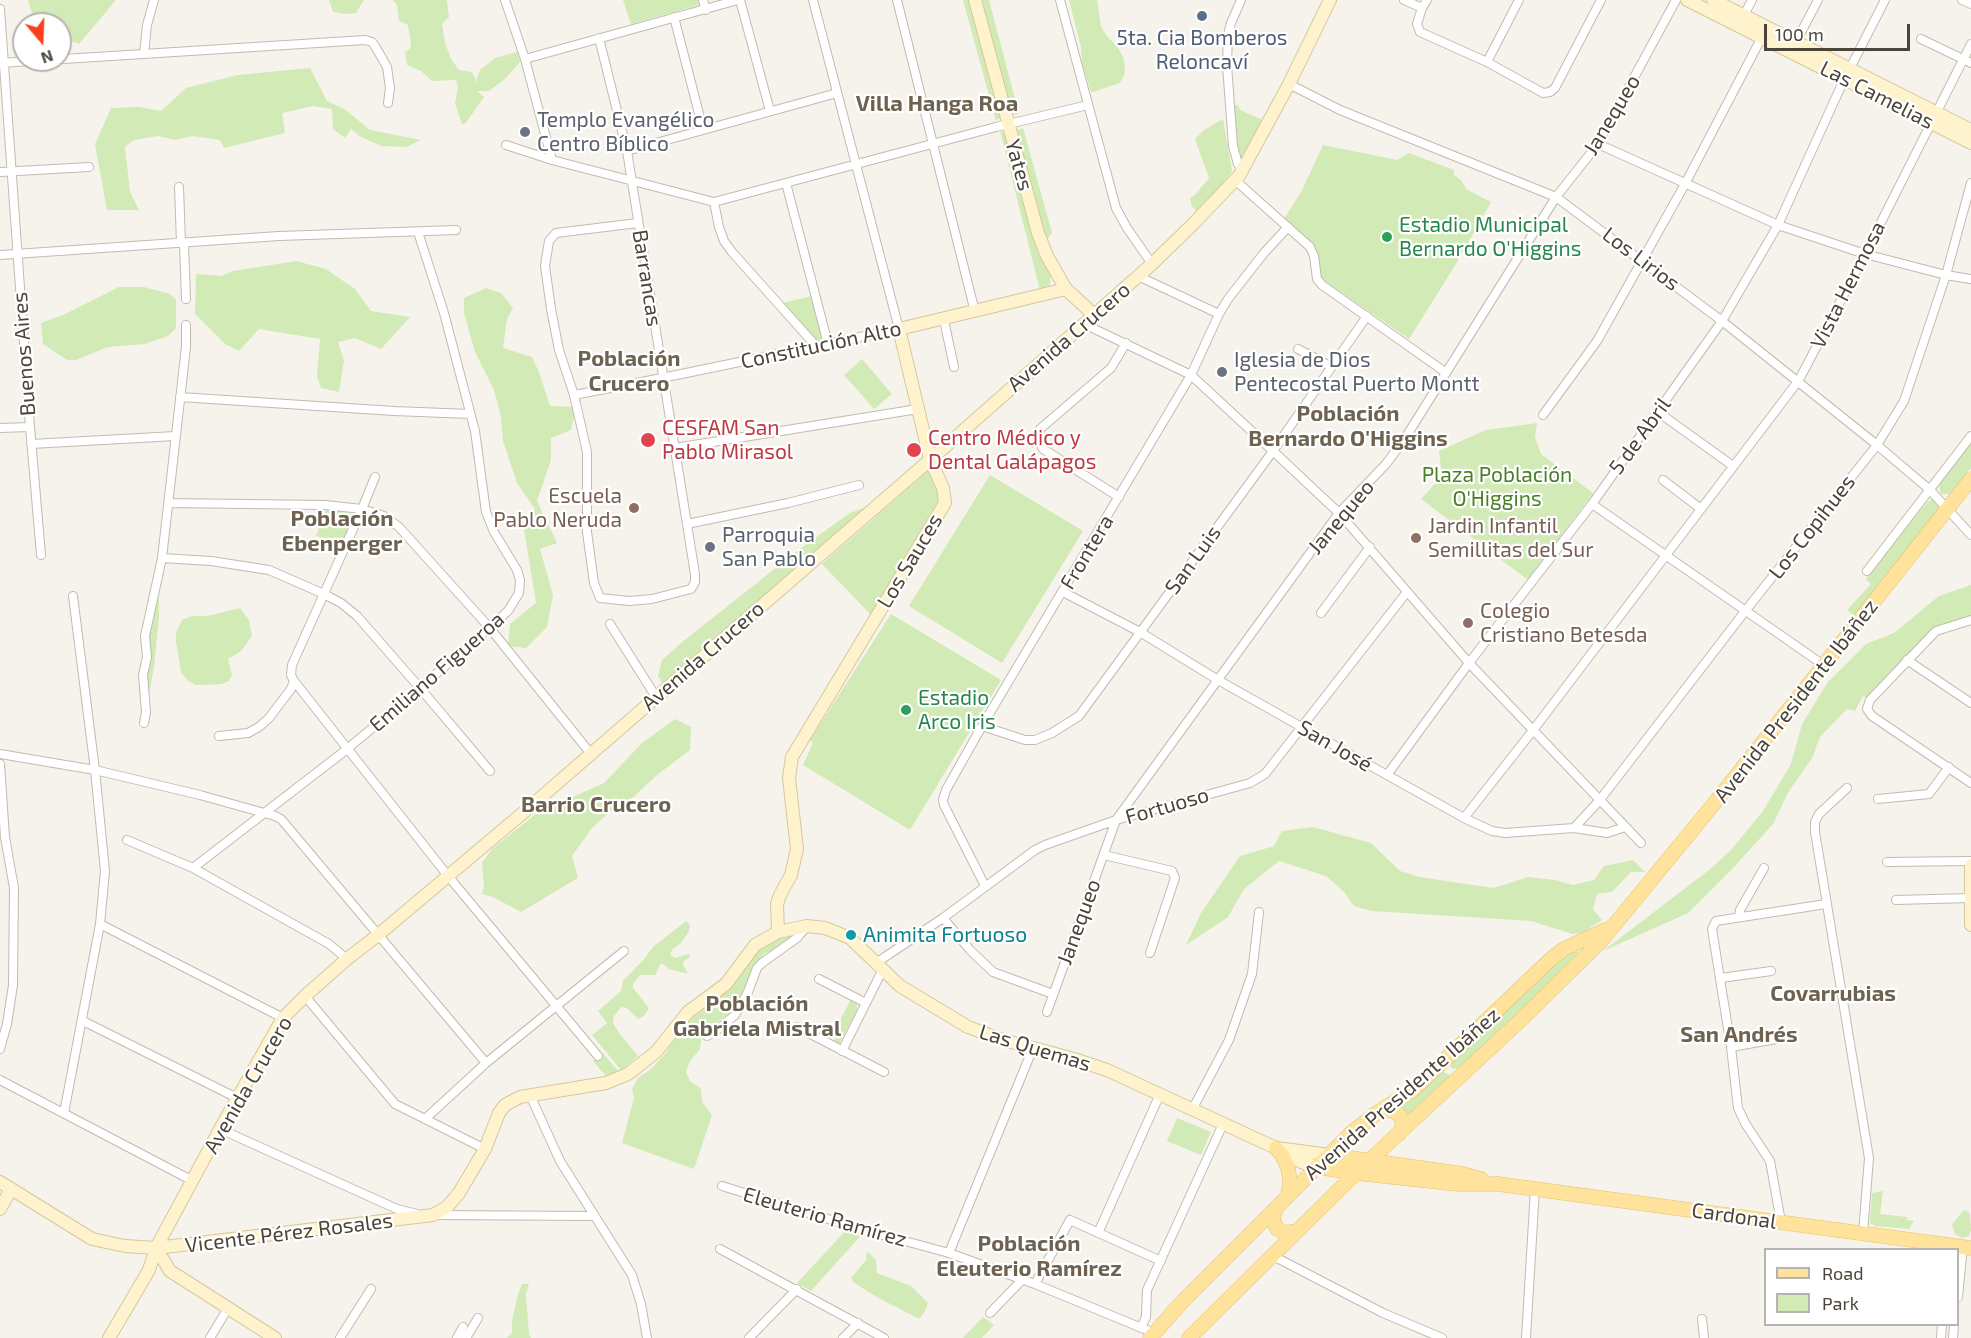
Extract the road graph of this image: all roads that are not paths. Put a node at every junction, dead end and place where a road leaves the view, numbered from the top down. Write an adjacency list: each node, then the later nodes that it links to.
1 (154, 0): 32 (street)
2 (505, 0): 33 (street)
3 (703, 0): 24 (street)
4 (739, 0): 24 (street); 42 (street)
5 (813, 0): 39 (street, Los Sauces)
6 (897, 0): 48 (street)
7 (975, 0): 44 (main road, Yates)
8 (1060, 0): 41 (street)
9 (1241, 0): 55 (street)
10 (1330, 0): 38 (main road, Avenida Crucero)
11 (1404, 0): 21 (street)
12 (1519, 0): 35 (street)
13 (1602, 0): 35 (street)
14 (1676, 0): 49 (street, Janequeo)
15 (1687, 0): 27 (main road, Las Camelias)
16 (1713, 0): 25 (main road, Las Camelias)
17 (1752, 0): 25 (street)
18 (1818, 0): 30 (street)
19 (1885, 0): 37 (street, 5 de Abril)
20 (1962, 0): 22 (street)
21 (1425, 4): 35 (street)
22 (1971, 4)
23 (0, 9): 36 (street, Buenos Aires)
24 (706, 10): 26 (street)
25 (1744, 15): 27 (main road, Las Camelias)
26 (674, 17): 28 (street); 45 (street)
27 (1764, 32): 30 (main road, Las Camelias); 37 (main road, Las Camelias); 62 (street)
28 (599, 38): 33 (street); 51 (street, Barrancas)
29 (1921, 39): 34 (street)
30 (1796, 42): 37 (main road, Las Camelias)
31 (1971, 44): 34 (street, Vista Hermosa)
32 (144, 54): 36 (street); 40 (street)
33 (525, 59): 52 (street)
34 (1967, 61): 43 (street, Vista Hermosa)
35 (1487, 62)
36 (2, 63): 56 (street, Buenos Aires)
37 (1847, 74): 43 (main road, Las Camelias); 67 (street, 5 de Abril)
38 (1289, 84): 55 (main road, Avenida Crucero); 64 (street, Los Lirios)
39 (837, 93): 42 (street); 53 (street, Los Sauces)
40 (388, 103)
41 (1088, 105): 44 (street); 76 (street)
42 (770, 111): 45 (street)
43 (1934, 117): 46 (main road, Las Camelias); 47 (main road, Las Camelias); 73 (street, Vista Hermosa)
44 (1008, 124): 48 (street); 80 (main road, Yates)
45 (703, 129): 51 (street)
46 (1971, 130)
47 (1971, 142)
48 (933, 143): 53 (street); 82 (street)
49 (1598, 144): 62 (street); 64 (street, Janequeo)
50 (506, 145): 52 (street)
51 (627, 151): 58 (street, Barrancas)
52 (552, 160): 58 (street)
53 (856, 163): 60 (street); 90 (street, Los Sauces)
54 (89, 167): 56 (street)
55 (1243, 170): 59 (main road, Avenida Crucero)
56 (11, 171): 57 (street); 72 (street, Buenos Aires)
57 (0, 172)
58 (631, 180): 65 (street); 66 (street, Barrancas)
59 (1236, 182): 68 (street); 76 (main road, Avenida Crucero)
60 (786, 183): 65 (street); 92 (street)
61 (1971, 183): 77 (street, Los Copihues)
62 (1685, 184): 67 (street); 75 (street)
63 (179, 187): 71 (street)
64 (1556, 197): 75 (street, Los Lirios); 97 (street, Janequeo)
65 (714, 202): 93 (street)
66 (638, 223): 99 (street, Barrancas); 101 (street)
67 (1778, 225): 73 (street); 87 (street, 5 de Abril)
68 (1288, 227): 83 (street, Frontera); 85 (street)
69 (456, 230): 70 (street)
70 (418, 231): 71 (street); 105 (street, Emiliano Figueroa)
71 (182, 243): 72 (street); 81 (street)
72 (17, 254): 74 (street); 107 (street, Buenos Aires)
73 (1865, 254): 77 (street); 100 (street, Vista Hermosa)
74 (0, 255)
75 (1643, 260): 87 (street, Los Lirios); 106 (street)
76 (1152, 264): 78 (main road, Avenida Crucero)
77 (1946, 275): 79 (street); 112 (street, Los Copihues)
78 (1138, 276): 83 (street); 84 (main road, Avenida Crucero)
79 (1971, 279)
80 (1066, 289): 82 (main road, Constitución Alto); 84 (main road, Yates)
81 (186, 299)
82 (975, 312): 86 (main road, Constitución Alto)
83 (1219, 314): 98 (street, Frontera)
84 (1094, 315): 88 (main road, Avenida Crucero)
85 (1367, 316): 96 (street, San Luis); 97 (street)
86 (945, 320): 90 (main road, Constitución Alto); 95 (street)
87 (1722, 321): 100 (street, Los Lirios); 104 (street, 5 de Abril)
88 (1084, 324): 91 (street); 115 (main road, Avenida Crucero)
89 (186, 325): 102 (street)
90 (899, 329): 92 (street, Constitución Alto); 103 (main road, Los Sauces)
91 (1125, 343): 98 (street); 122 (street)
92 (828, 344): 93 (street, Constitución Alto)
93 (816, 346): 99 (street, Constitución Alto)
94 (1298, 349): 96 (street)
95 (954, 367)
96 (1332, 367): 114 (street, San Luis)
97 (1445, 372): 128 (street, Janequeo)
98 (1191, 375): 114 (street); 122 (street, Frontera)
99 (662, 378): 101 (street, Constitución Alto); 113 (street, Barrancas)
100 (1798, 380): 112 (street, Los Lirios); 116 (street, Vista Hermosa)
101 (574, 394): 129 (street, Barrancas)
102 (180, 397): 105 (street); 109 (street)
103 (918, 409): 113 (street); 115 (main road, Los Sauces)
104 (1658, 412): 116 (street); 124 (street, 5 de Abril)
105 (470, 414): 144 (street, Emiliano Figueroa)
106 (1543, 415)
107 (30, 427): 108 (street); 111 (street, Buenos Aires)
108 (0, 428)
109 (175, 436): 111 (street); 123 (street)
110 (1971, 436): 121 (street)
111 (31, 444): 132 (street, Buenos Aires)
112 (1877, 445): 121 (street, Los Lirios); 140 (street, Los Copihues)
113 (675, 448): 129 (street, Barrancas)
114 (1273, 451): 128 (street); 145 (street, San Luis)
115 (930, 459): 152 (main road, Avenida Crucero); 197 (main road, Los Sauces)
116 (1733, 466): 127 (street, Vista Hermosa)
117 (375, 477): 126 (street)
118 (1971, 479): 125 (main road, Avenida Presidente Ibáñez)
119 (1663, 480): 127 (street)
120 (859, 485): 129 (street)
121 (1930, 490): 125 (street, Los Lirios); 135 (street)
122 (1119, 497): 136 (street, Frontera)
123 (169, 503): 126 (street); 134 (street)
124 (1592, 504): 133 (street); 147 (street, 5 de Abril)
125 (1948, 508): 130 (street, Los Lirios); 148 (main road, Avenida Presidente Ibáñez)
126 (362, 509): 138 (street); 144 (street)
127 (1701, 509): 133 (street, Vista Hermosa)
128 (1339, 513): 131 (street); 149 (street, Janequeo)
129 (687, 524)
130 (1971, 535)
131 (1370, 547): 137 (street); 141 (street)
132 (41, 555)
133 (1666, 555): 140 (street); 157 (street, Vista Hermosa)
134 (162, 558): 138 (street); 154 (street)
135 (1867, 571)
136 (1063, 592): 145 (street, San José); 155 (street, Frontera)
137 (1407, 592): 147 (street); 156 (street, Fortuoso)
138 (324, 594): 150 (street); 151 (street)
139 (73, 596): 164 (street)
140 (1746, 610): 148 (street); 170 (street, Los Copihues)
141 (1321, 613)
142 (1970, 621): 146 (street)
143 (610, 624): 152 (street)
144 (489, 627): 151 (street, Emiliano Figueroa); 160 (street)
145 (1140, 632): 149 (street, San José); 155 (street, San Luis)
146 (1907, 660): 153 (street); 163 (street)
147 (1469, 663): 157 (street); 166 (street, 5 de Abril)
148 (1825, 666): 193 (main road, Avenida Presidente Ibáñez)
149 (1218, 680): 156 (street, San José); 173 (street, Janequeo)
150 (294, 681): 158 (street); 159 (street)
151 (420, 688): 159 (street, Emiliano Figueroa); 165 (street)
152 (656, 696): 160 (main road, Avenida Crucero)
153 (1971, 703)
154 (144, 723)
155 (982, 726): 186 (street, Frontera)
156 (1301, 727): 166 (street, San José); 173 (street, Fortuoso)
157 (1534, 729): 170 (street); 172 (street, Vista Hermosa)
158 (219, 736)
159 (346, 750): 171 (street, Emiliano Figueroa); 184 (street)
160 (591, 753): 184 (main road, Avenida Crucero)
161 (0, 754): 164 (street)
162 (0, 764): 220 (street)
163 (1948, 767): 167 (street); 169 (street)
164 (95, 770): 171 (street); 194 (street)
165 (490, 771)
166 (1387, 775): 172 (street, San José)
167 (1971, 783)
168 (1847, 788): 189 (street)
169 (1878, 799)
170 (1599, 801): 174 (street); 175 (street, Los Copihues)
171 (265, 813): 182 (street, Emiliano Figueroa); 198 (street)
172 (1464, 818): 175 (street, San José)
173 (1116, 820): 178 (street, Janequeo); 186 (street, Fortuoso)
174 (1625, 827): 175 (street, San José); 177 (street)
175 (1574, 828)
176 (127, 840): 182 (street)
177 (1641, 843)
178 (1104, 855): 201 (street); 208 (street, Janequeo)
179 (1887, 861): 180 (street)
180 (1971, 861)
181 (1971, 865): 185 (main road)
182 (193, 868): 202 (street)
183 (1764, 868): 191 (street)
184 (448, 876): 198 (main road, Avenida Crucero); 211 (street)
185 (1971, 878): 187 (main road)
186 (985, 886): 192 (street, Fortuoso)
187 (1971, 898): 188 (street); 195 (main road)
188 (1896, 900)
189 (1826, 904): 191 (street); 259 (street)
190 (1258, 912): 231 (street)
191 (1739, 917): 206 (street)
192 (943, 918): 204 (street, Fortuoso); 208 (street)
193 (1619, 921): 199 (main road, Avenida Presidente Ibáñez); 203 (main road, Avenida Presidente Ibáñez)
194 (100, 924): 213 (street); 214 (street)
195 (1971, 925)
196 (807, 926): 197 (main road, Las Quemas); 204 (main road, Las Quemas); 216 (street)
197 (778, 932): 229 (main road, Las Quemas)
198 (378, 935): 202 (main road, Avenida Crucero); 224 (street)
199 (1574, 945): 203 (main road); 222 (main road, Avenida Presidente Ibáñez)
200 (624, 951): 211 (street)
201 (1150, 953)
202 (347, 959): 209 (main road, Avenida Crucero)
203 (1580, 963): 226 (main road, Avenida Presidente Ibáñez)
204 (879, 967): 210 (street); 219 (main road, Las Quemas)
205 (1772, 971): 206 (street)
206 (1721, 978): 218 (street)
207 (819, 979): 210 (street)
208 (1053, 994): 212 (street, Janequeo)
209 (305, 996): 213 (main road, Avenida Crucero); 234 (street)
210 (866, 1003): 221 (street)
211 (557, 1006): 223 (street); 224 (street)
212 (1047, 1012)
213 (284, 1018): 230 (main road, Avenida Crucero)
214 (83, 1021): 230 (street); 233 (street)
215 (797, 1027): 221 (street)
216 (707, 1036)
217 (1782, 1038): 218 (street)
218 (1731, 1047): 256 (street)
219 (1033, 1048): 228 (main road, Las Quemas); 263 (street)
220 (0, 1049)
221 (842, 1051): 225 (street)
222 (1452, 1055): 226 (main road); 232 (main road, Avenida Presidente Ibáñez)
223 (598, 1056)
224 (486, 1063): 234 (street)
225 (884, 1072)
226 (1465, 1072): 237 (main road, Avenida Presidente Ibáñez)
227 (0, 1080): 233 (street)
228 (1160, 1094): 231 (main road, Las Quemas); 258 (street)
229 (530, 1095): 239 (main road, Las Quemas); 255 (street)
230 (237, 1098): 236 (main road, Avenida Crucero)
231 (1192, 1110): 235 (main road, Las Quemas)
232 (1378, 1112): 237 (main road); 240 (main road, Avenida Presidente Ibáñez)
233 (64, 1113): 245 (street)
234 (425, 1119): 239 (street)
235 (1223, 1124): 238 (main road, Las Quemas); 265 (street)
236 (220, 1129): 245 (main road, Avenida Crucero); 254 (street)
237 (1399, 1134): 241 (main road, Avenida Presidente Ibáñez)
238 (1276, 1148): 240 (main road, Las Quemas); 242 (main road, Las Quemas); 250 (main road)
239 (485, 1149): 254 (main road, Las Quemas)
240 (1329, 1155): 241 (main road, Cardonal); 242 (main road, Avenida Presidente Ibáñez)
241 (1370, 1161): 243 (main road, Avenida Presidente Ibáñez); 247 (main road, Cardonal)
242 (1317, 1167): 243 (main road, Cardonal); 250 (main road, Avenida Presidente Ibáñez)
243 (1356, 1173): 244 (main road, Cardonal); 251 (main road, Avenida Presidente Ibáñez)
244 (1388, 1177): 247 (main road, Cardonal); 251 (main road)
245 (193, 1181): 261 (main road, Avenida Crucero)
246 (6, 1185): 253 (main road); 261 (main road, Vicente Pérez Rosales)
247 (1498, 1185): 249 (main road, Cardonal)
248 (722, 1186): 263 (street, Eleuterio Ramírez)
249 (1535, 1190): 256 (main road, Cardonal); 289 (street)
250 (1288, 1196): 252 (main road, Avenida Presidente Ibáñez)
251 (1330, 1199): 257 (main road, Avenida Presidente Ibáñez)
252 (1276, 1208): 257 (main road); 276 (main road, Avenida Presidente Ibáñez)
253 (0, 1209)
254 (433, 1215): 255 (street, Vicente Pérez Rosales); 261 (main road, Vicente Pérez Rosales)
255 (594, 1216): 283 (street)
256 (1781, 1222): 259 (main road, Cardonal)
257 (1297, 1231): 264 (main road, Avenida Presidente Ibáñez)
258 (1098, 1233): 265 (street); 267 (street)
259 (1863, 1233): 260 (main road, Cardonal)
260 (1959, 1247)
261 (156, 1248): 270 (main road); 277 (main road, Avenida Crucero)
262 (720, 1249): 269 (street)
263 (949, 1253): 266 (street, Eleuterio Ramírez)
264 (1271, 1257): 287 (main road, Avenida Presidente Ibáñez); 288 (street)
265 (1161, 1261): 276 (street)
266 (1023, 1279): 267 (street, Eleuterio Ramírez); 271 (street)
267 (1035, 1284): 276 (street, Eleuterio Ramírez)
268 (371, 1289): 280 (street)
269 (797, 1289): 274 (street); 284 (street)
270 (228, 1308): 278 (street); 279 (main road)
271 (990, 1313)
272 (478, 1318): 282 (street)
273 (1702, 1319): 290 (street)
274 (858, 1323): 285 (street); 286 (street)
275 (463, 1328): 281 (street)
276 (1152, 1334)
277 (109, 1338)
278 (210, 1338)
279 (275, 1338)
280 (340, 1338)
281 (457, 1338)
282 (466, 1338)
283 (647, 1338)
284 (749, 1338)
285 (843, 1338)
286 (884, 1338)
287 (1189, 1338)
288 (1442, 1338)
289 (1526, 1338)
290 (1704, 1338)

